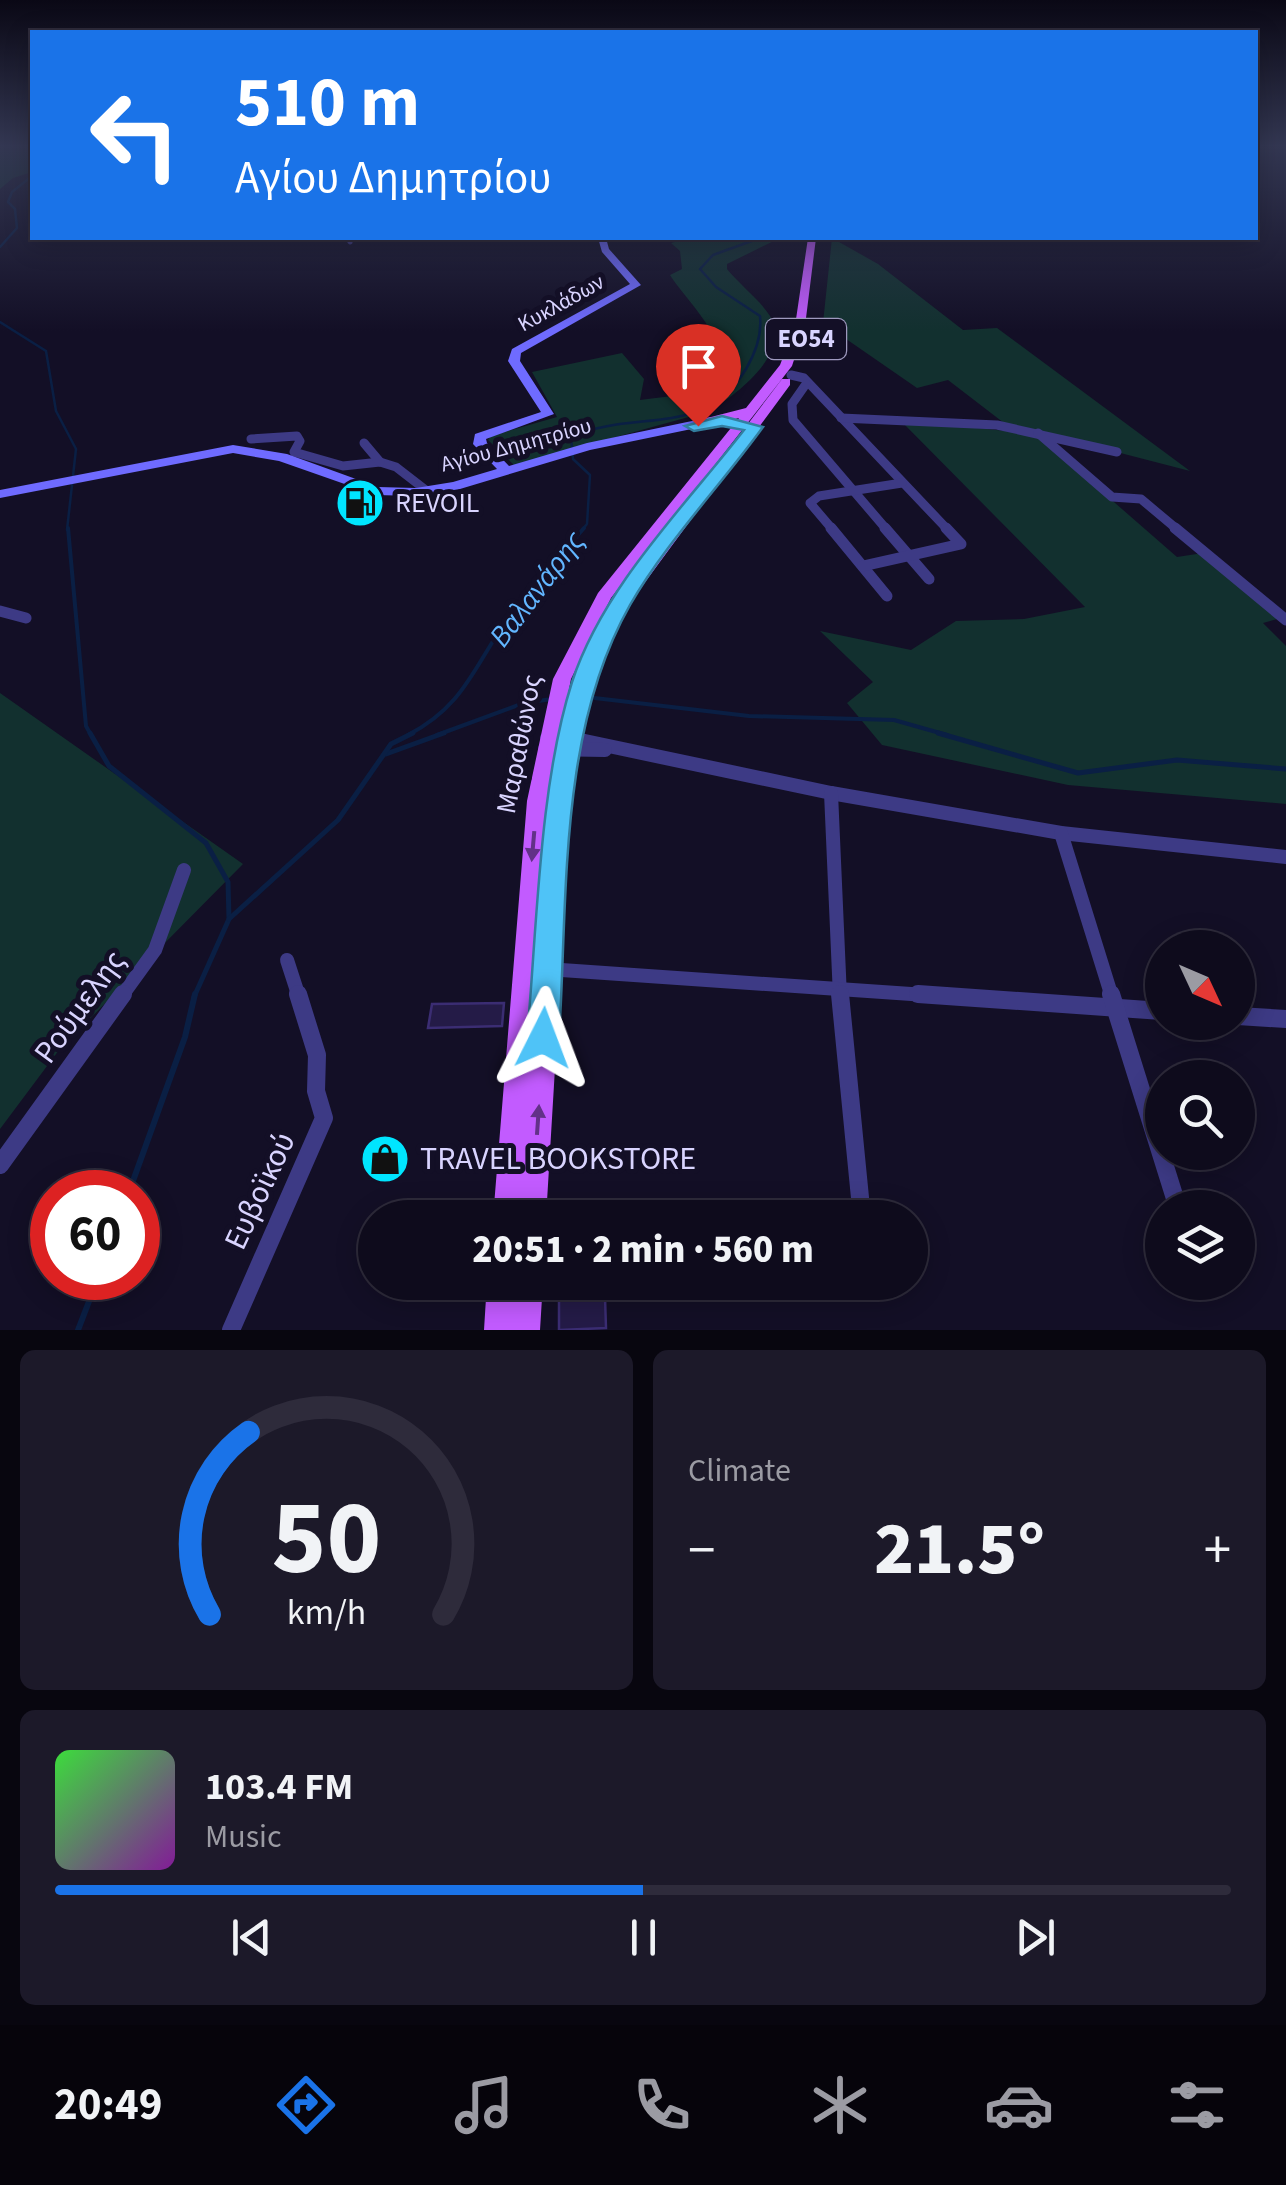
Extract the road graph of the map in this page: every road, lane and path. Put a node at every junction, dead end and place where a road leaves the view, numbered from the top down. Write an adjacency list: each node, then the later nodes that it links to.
1 (603, 240): 16 (street, Κυκλάδων)
2 (812, 240): 6 (main road, Μαραθώνος / ΕΟ54)
3 (820, 240): 4 (main road, Μαραθώνος / ΕΟ54)
4 (791, 375): 5 (street); 10 (main road, Μαραθώνος / ΕΟ54)
5 (806, 384): 7 (street); 18 (street)
6 (750, 411): 8 (main road); 10 (main road, Μαραθώνος / ΕΟ54)
7 (840, 418): 11 (street); 17 (street)
8 (711, 421): 9 (street, Αγίου Δημητρίου); 10 (street, Αγίου Δημητρίου)
9 (694, 426): 10 (street, Αγίου Δημητρίου); 16 (street, Αγίου Δημητρίου)
10 (745, 428): 28 (main road, Μαραθώνος / ΕΟ54); 28 (main road, Μαραθώνος / ΕΟ54)
11 (1038, 433): 14 (street); 27 (street)
12 (250, 439): 15 (street)
13 (364, 442): 15 (street)
14 (1117, 452)
15 (380, 462): 19 (street)
16 (506, 471): 19 (street, Αγίου Δημητρίου)
17 (902, 483): 18 (street); 21 (street)
18 (852, 491): 21 (street); 22 (street)
19 (427, 492): 20 (street, Αγίου Δημητρίου)
20 (0, 494)
21 (912, 557): 22 (street); 23 (street)
22 (863, 566): 24 (street)
23 (929, 579)
24 (887, 596)
25 (0, 611): 26 (street)
26 (26, 618)
27 (1286, 620)
28 (558, 745): 29 (street); 34 (main road, Μαραθώνος / ΕΟ54); 42 (main road, Μαραθώνος / ΕΟ54, one-way to 42)
29 (831, 793): 30 (street); 35 (street)
30 (1061, 833): 31 (street); 36 (street)
31 (1286, 858)
32 (184, 870): 40 (street, Ρούμελης)
33 (287, 960): 47 (street, Ευβοϊκού)
34 (548, 969): 35 (street); 43 (main road, Μαραθώνος / ΕΟ54, one-way to 34)
35 (840, 992): 36 (street); 44 (street)
36 (1115, 1008): 37 (street); 41 (street)
37 (1145, 1010)
38 (1255, 1017): 39 (street)
39 (1286, 1020)
40 (0, 1165)
41 (1172, 1190)
42 (509, 1200)
43 (533, 1200)
44 (860, 1200)
45 (501, 1300): 48 (main road)
46 (527, 1300): 49 (main road)
47 (231, 1330)
48 (499, 1330)
49 (525, 1330)

